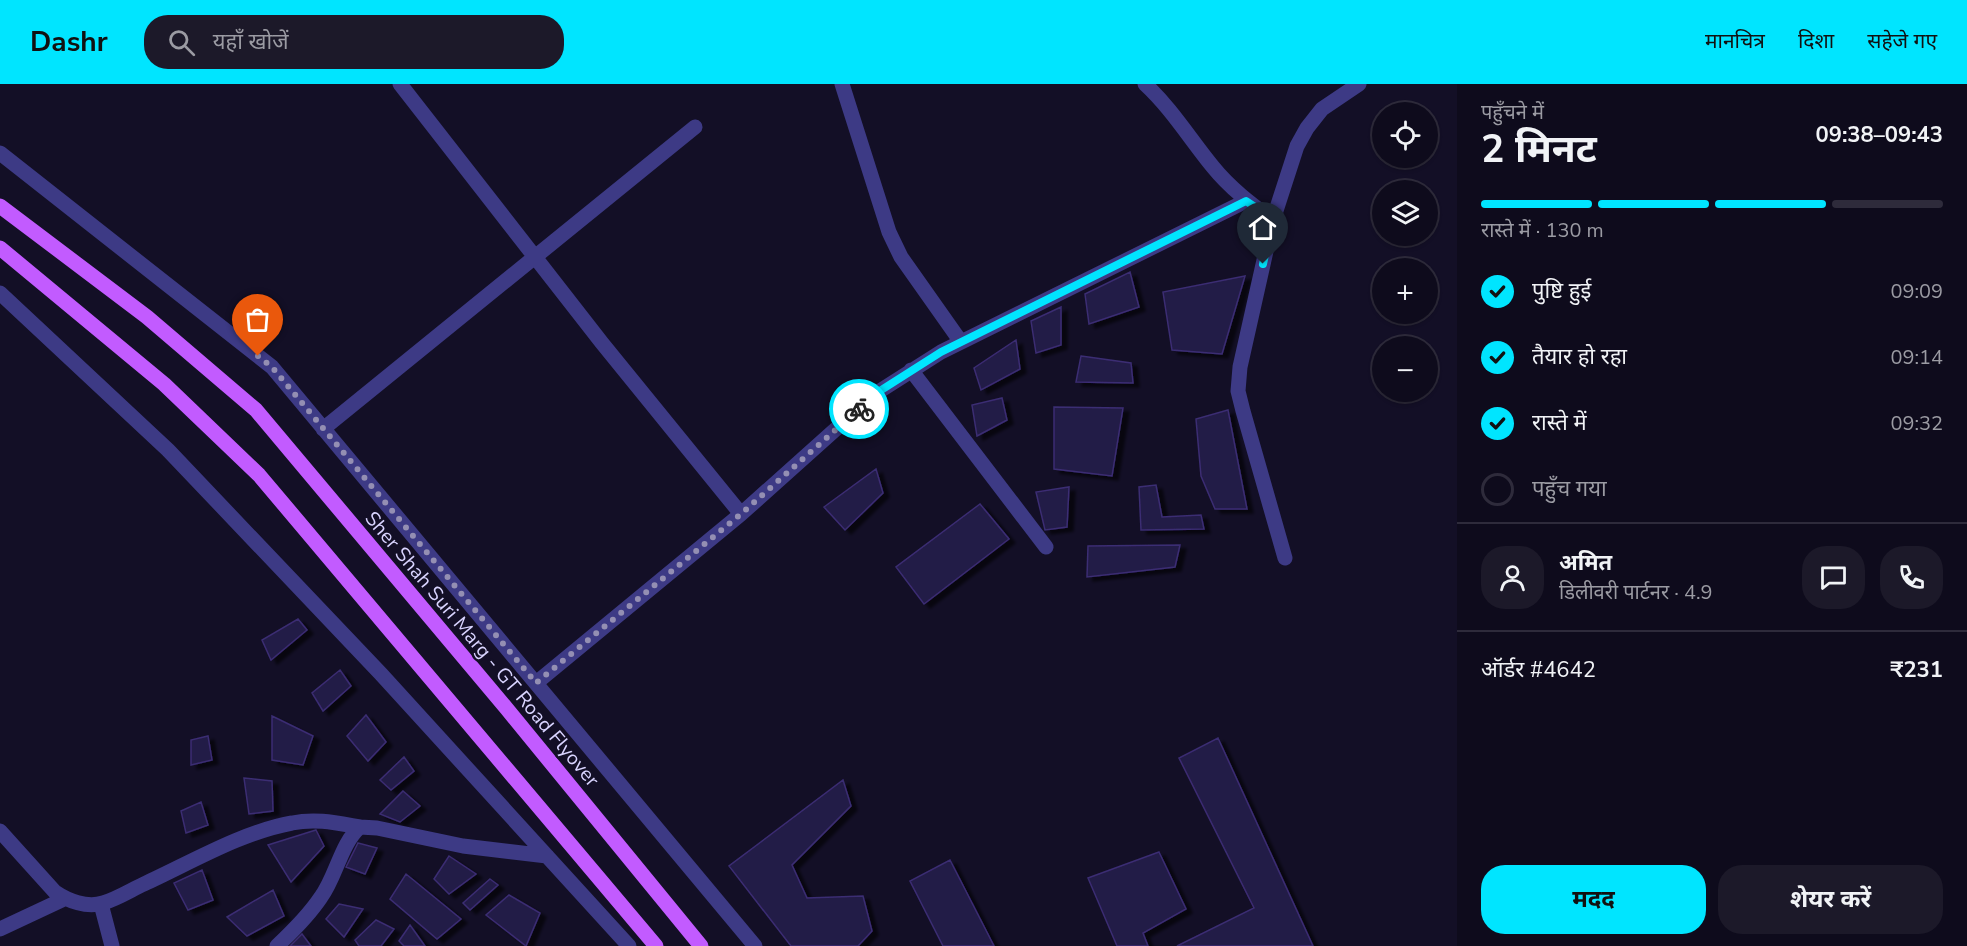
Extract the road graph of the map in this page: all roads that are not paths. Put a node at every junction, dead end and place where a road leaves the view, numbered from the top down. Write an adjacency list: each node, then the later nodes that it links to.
1 (400, 84): 11 (street)
2 (842, 84): 13 (street)
3 (1145, 84): 7 (street)
4 (1359, 84): 9 (street)
5 (695, 127): 11 (street)
6 (0, 153): 15 (street)
7 (1246, 201): 9 (street); 13 (street)
8 (0, 206): 30 (main road, Sher Shah Suri Marg - GT Road Flyover)
9 (1273, 219): 18 (street)
10 (0, 248): 29 (main road)
11 (535, 257): 15 (street); 16 (street)
12 (0, 292): 22 (street)
13 (961, 342): 14 (street)
14 (912, 370): 16 (street); 17 (street)
15 (323, 429): 19 (street)
16 (741, 514): 19 (street)
17 (1046, 547)
18 (1285, 558)
19 (536, 683): 31 (street)
20 (360, 827): 22 (street); 24 (street); 27 (street)
21 (0, 831): 23 (street)
22 (547, 856): 28 (street)
23 (64, 899): 24 (street); 25 (street)
24 (101, 904): 26 (street)
25 (0, 929)
26 (112, 946)
27 (276, 946)
28 (629, 946)
29 (656, 946)
30 (701, 946)
31 (754, 946)

